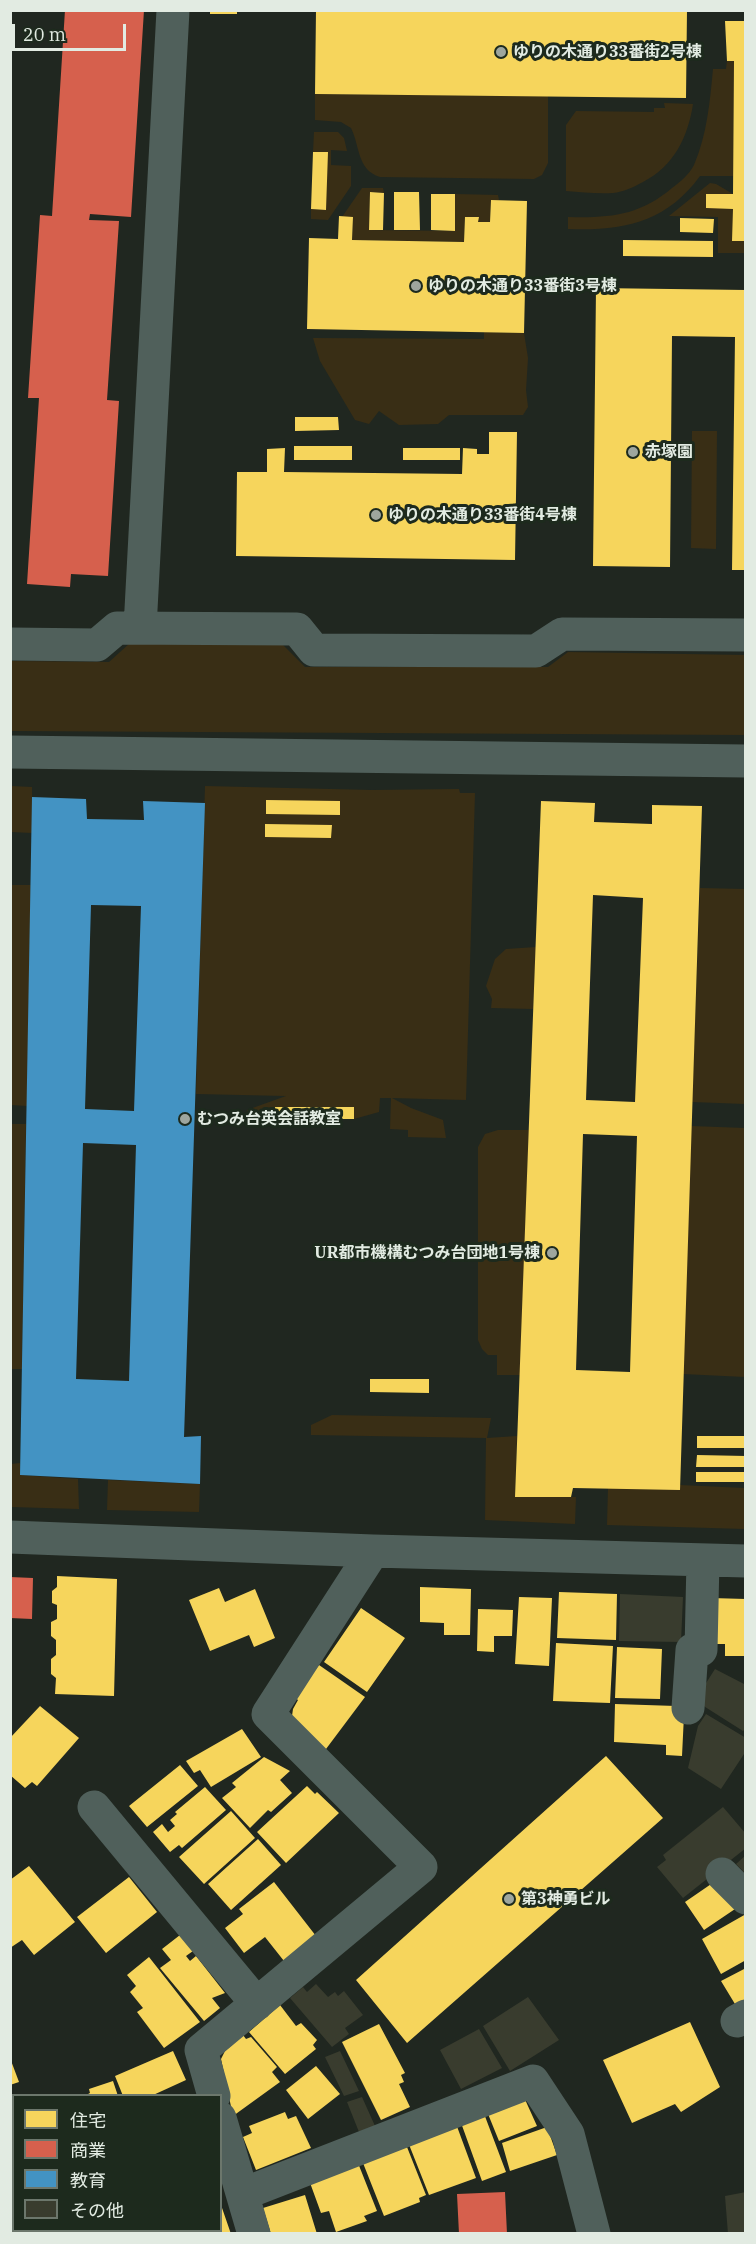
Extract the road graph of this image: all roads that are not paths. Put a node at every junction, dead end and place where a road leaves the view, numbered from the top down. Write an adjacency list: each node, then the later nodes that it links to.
1 (173, 10): 2 (street)
2 (140, 628): 3 (street); 4 (street)
3 (746, 635)
4 (10, 644)
5 (10, 752): 6 (street)
6 (746, 761)
7 (10, 1537): 8 (street)
8 (373, 1551): 9 (street); 15 (street)
9 (703, 1560): 10 (street); 11 (street)
10 (746, 1561)
11 (688, 1708)
12 (94, 1808): 15 (street)
13 (722, 1874): 14 (street)
14 (746, 1898)
15 (257, 2004): 16 (street)
16 (213, 2094)
17 (222, 2125): 18 (street)
18 (243, 2194): 19 (street); 20 (street)
19 (254, 2234)
20 (594, 2234)

